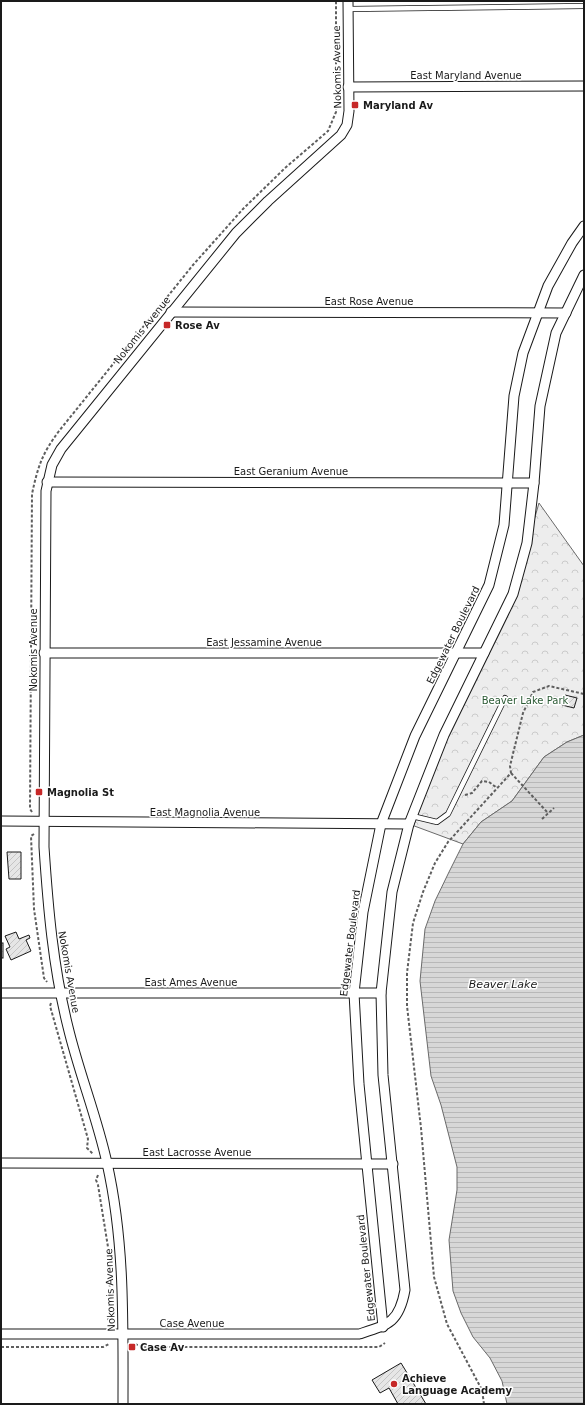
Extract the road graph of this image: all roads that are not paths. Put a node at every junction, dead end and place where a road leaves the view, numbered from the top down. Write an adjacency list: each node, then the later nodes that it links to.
1 (348, 5): 2 (lane); 4 (street, Nokomis Avenue)
2 (584, 6)
3 (584, 86): 4 (street, East Maryland Avenue)
4 (348, 87): 7 (street, Nokomis Avenue)
5 (584, 226): 8 (street, Edgewater Boulevard)
6 (584, 276): 9 (street, Edgewater Boulevard)
7 (171, 312): 8 (street, East Rose Avenue); 10 (street, Nokomis Avenue)
8 (537, 313): 9 (street, East Rose Avenue); 11 (street, Edgewater Boulevard)
9 (566, 313): 12 (street, Edgewater Boulevard)
10 (47, 482): 11 (street, East Geranium Avenue); 13 (street, Nokomis Avenue)
11 (508, 482): 12 (street, East Geranium Avenue); 14 (street, Edgewater Boulevard)
12 (534, 483): 15 (street, Edgewater Boulevard)
13 (44, 653): 14 (street, East Jessamine Avenue); 19 (street, Nokomis Avenue)
14 (457, 653): 15 (street, East Jessamine Avenue); 20 (street, Edgewater Boulevard)
15 (484, 653): 17 (street, Edgewater Boulevard)
16 (505, 698): 17 (lane)
17 (411, 820): 20 (street, East Magnolia Avenue); 24 (street, Edgewater Boulevard)
18 (1, 821): 19 (street, East Magnolia Avenue)
19 (44, 821): 20 (street, East Magnolia Avenue); 22 (street, Nokomis Avenue)
20 (381, 824): 23 (street, Edgewater Boulevard)
21 (1, 993): 22 (street, East Ames Avenue)
22 (60, 993): 23 (street, East Ames Avenue); 26 (street, Nokomis Avenue)
23 (354, 993): 24 (street, East Ames Avenue); 27 (street, Edgewater Boulevard)
24 (381, 993): 28 (street, Edgewater Boulevard)
25 (1, 1164): 26 (street, East Lacrosse Avenue)
26 (107, 1164): 27 (street, East Lacrosse Avenue); 31 (street, Nokomis Avenue)
27 (367, 1164): 28 (street, East Lacrosse Avenue); 29 (street, Edgewater Boulevard)
28 (393, 1164): 29 (street, Edgewater Boulevard)
29 (383, 1327): 31 (street, Case Avenue)
30 (1, 1334): 31 (street, Case Avenue)
31 (123, 1334): 32 (street, Nokomis Avenue)
32 (123, 1404)

